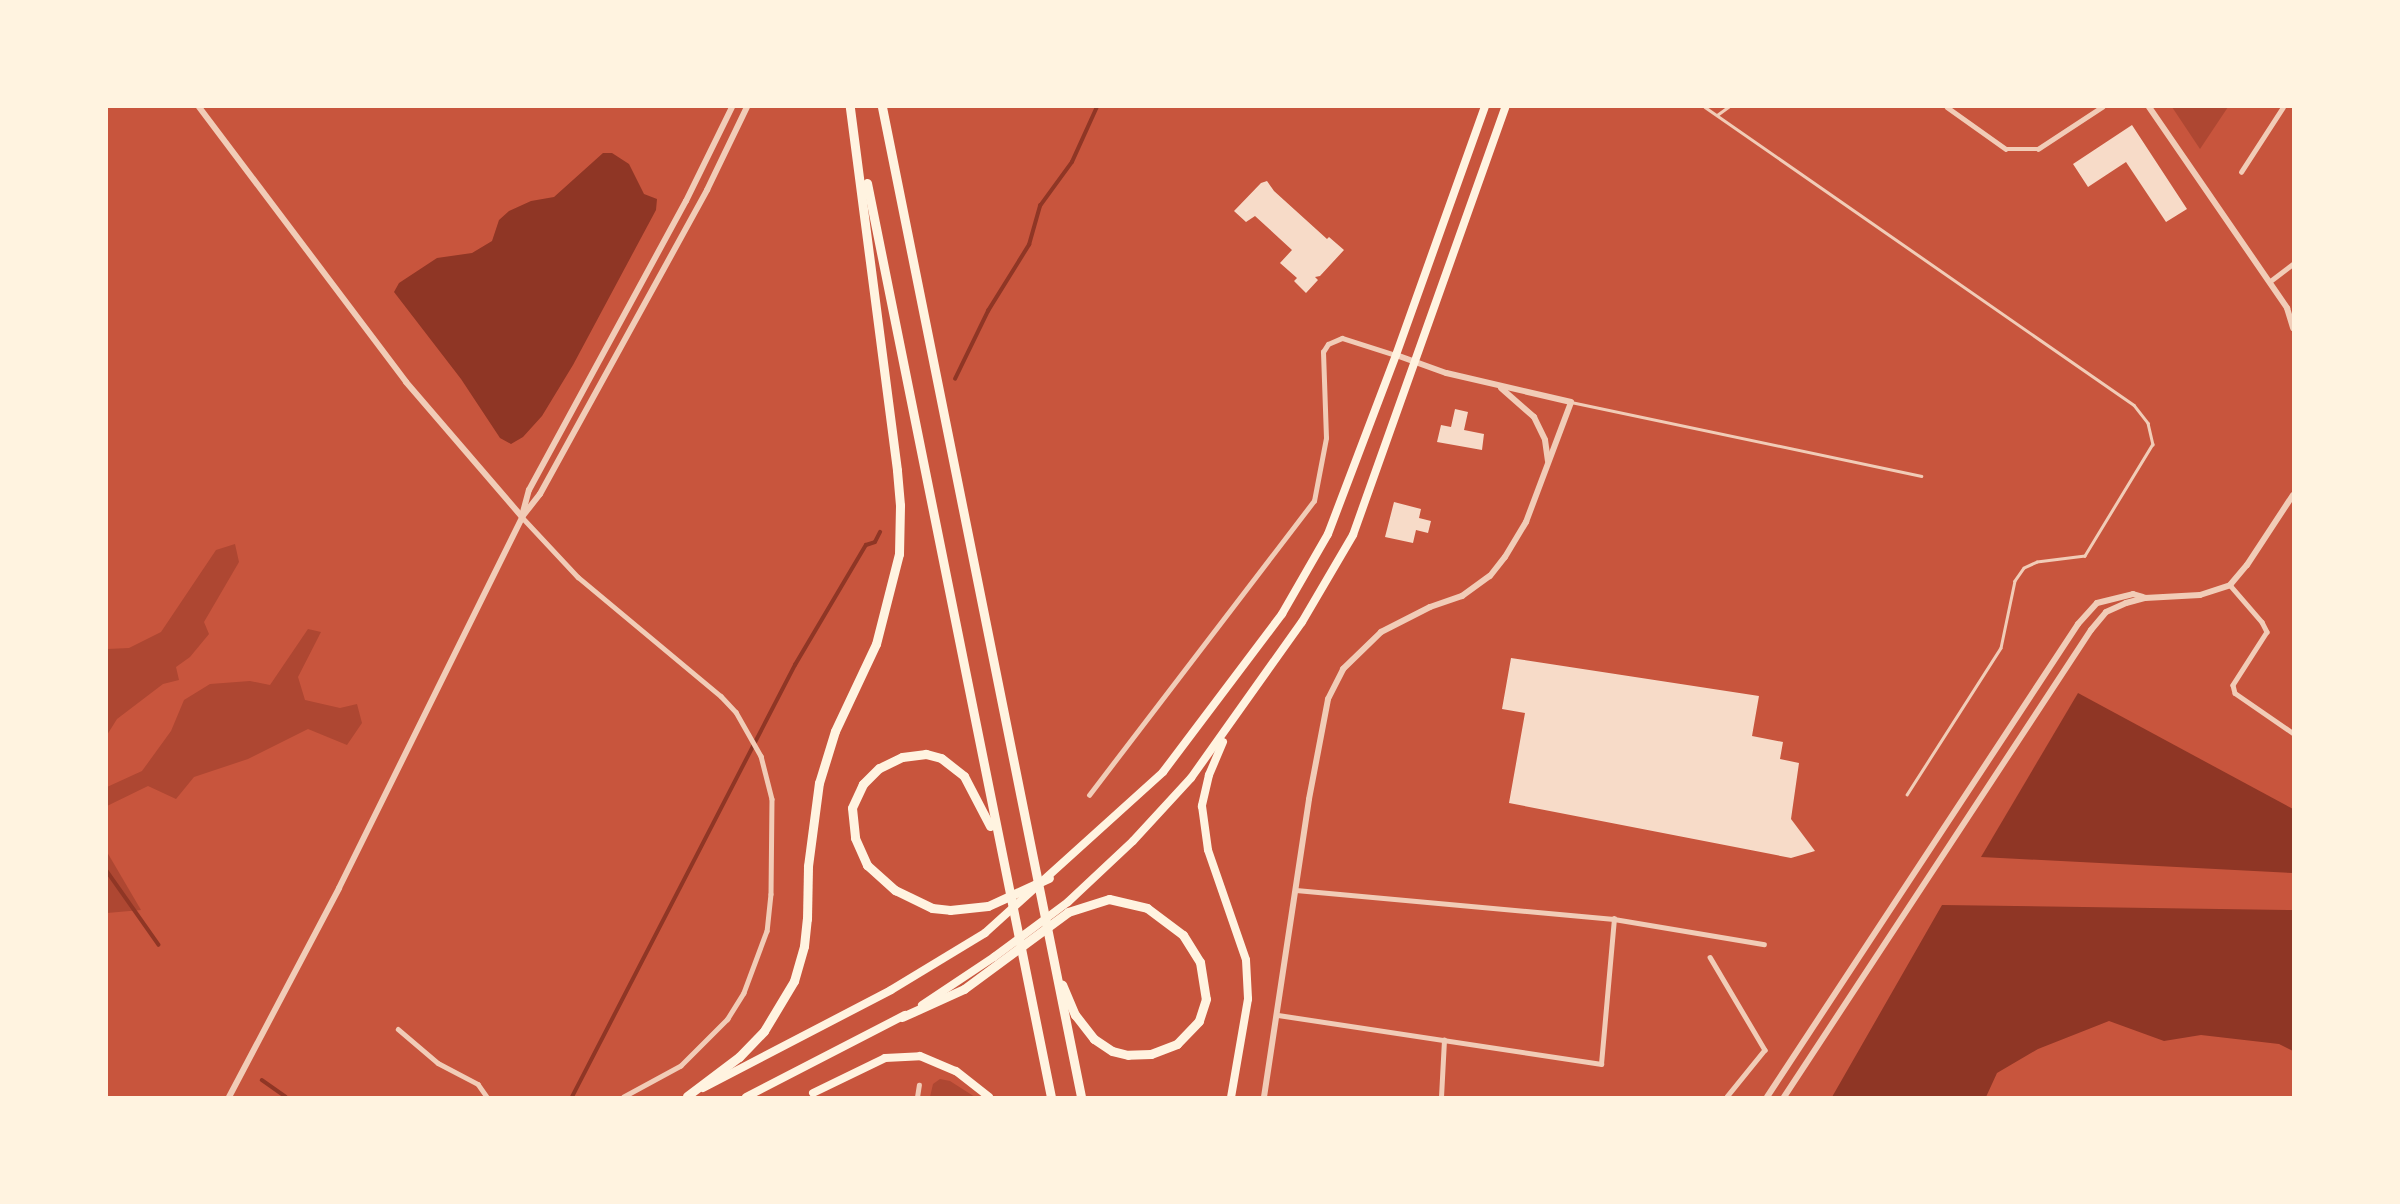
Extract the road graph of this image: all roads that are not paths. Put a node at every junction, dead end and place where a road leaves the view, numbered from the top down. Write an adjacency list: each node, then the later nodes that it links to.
1 (199, 107): 26 (street)
2 (732, 107): 26 (street)
3 (747, 107): 26 (street)
4 (850, 107): 33 (highway); 49 (highway)
5 (882, 107): 39 (highway)
6 (1485, 107): 19 (highway)
7 (1505, 107): 20 (highway)
8 (1705, 107): 14 (lane)
9 (1728, 107): 14 (lane)
10 (1947, 107): 11 (street)
11 (2102, 107)
12 (2149, 107): 17 (street)
13 (2283, 107): 15 (street)
14 (1717, 115): 32 (lane)
15 (2241, 172)
16 (2293, 264): 17 (street)
17 (2269, 282): 18 (street)
18 (2293, 328)
19 (1396, 355): 20 (street); 31 (street); 34 (highway)
20 (1415, 362): 21 (street); 29 (highway)
21 (1498, 385): 22 (street); 23 (street)
22 (1571, 402): 23 (street); 24 (lane)
23 (1548, 463): 35 (street)
24 (1921, 476)
25 (2293, 495): 27 (street)
26 (522, 517): 46 (street); 48 (street)
27 (2230, 585): 28 (street); 30 (street)
28 (2145, 598): 60 (street); 61 (street)
29 (1231, 725): 41 (highway); 55 (highway)
30 (2293, 733)
31 (1089, 795)
32 (1907, 795)
33 (999, 850): 34 (highway); 53 (highway)
34 (1049, 877): 49 (highway)
35 (1295, 890): 36 (street); 40 (street)
36 (1614, 919): 37 (street); 43 (street)
37 (1764, 944)
38 (1710, 957): 59 (street)
39 (1054, 968): 41 (highway); 54 (highway)
40 (1278, 1015): 43 (street); 56 (street)
41 (902, 1017): 50 (highway)
42 (398, 1029): 47 (street)
43 (1444, 1040): 57 (street)
44 (919, 1086): 51 (street)
45 (813, 1093): 52 (highway)
46 (229, 1097)
47 (486, 1097)
48 (624, 1097)
49 (686, 1097)
50 (746, 1097)
51 (917, 1097)
52 (989, 1097)
53 (1051, 1097)
54 (1081, 1097)
55 (1231, 1097)
56 (1264, 1097)
57 (1441, 1097): 58 (street)
58 (1447, 1097)
59 (1727, 1097)
60 (1767, 1097)
61 (1784, 1097)

